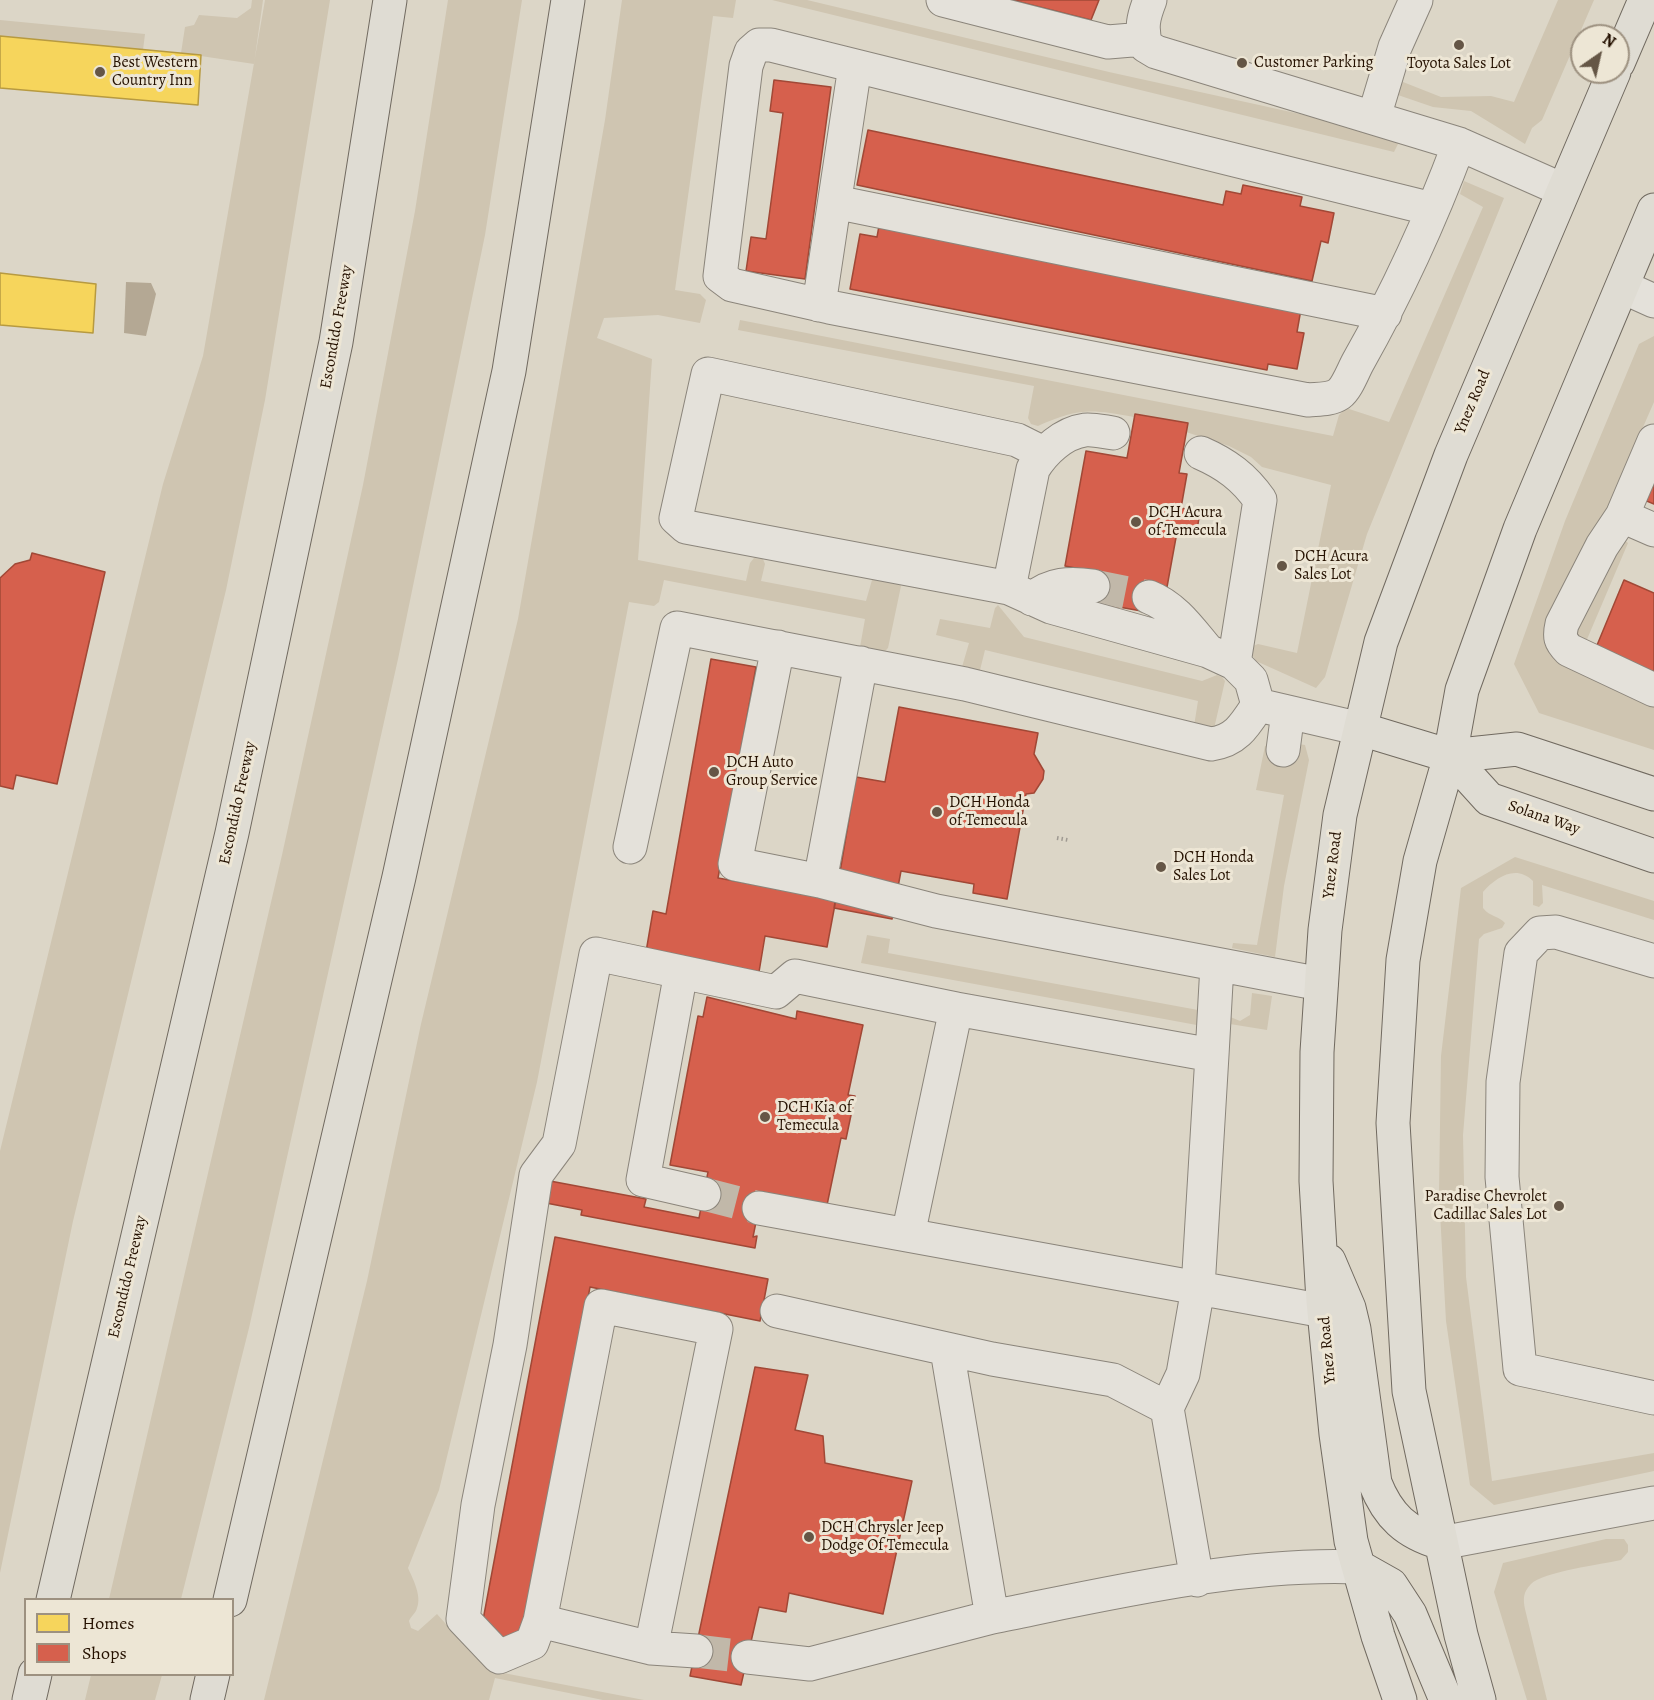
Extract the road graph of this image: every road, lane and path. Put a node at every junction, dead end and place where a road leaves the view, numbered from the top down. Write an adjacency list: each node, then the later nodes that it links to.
1 (390, 0): 64 (main road, Escondido Freeway)
2 (568, 0): 65 (main road)
3 (944, 0): 8 (lane)
4 (1150, 0): 8 (lane)
5 (1416, 0): 11 (lane)
6 (1645, 0): 7 (main road)
7 (1630, 35)
8 (1144, 39): 11 (lane)
9 (855, 66): 14 (lane); 15 (lane); 19 (lane)
10 (1609, 84): 13 (main road, Ynez Road)
11 (1374, 117): 12 (lane)
12 (1459, 144): 13 (lane); 15 (lane)
13 (1563, 190): 35 (main road, Ynez Road)
14 (835, 202): 19 (lane); 20 (lane)
15 (1432, 209): 20 (lane)
16 (1654, 210): 17 (main road)
17 (1623, 288): 18 (lane); 37 (main road)
18 (1654, 301)
19 (819, 305): 20 (lane)
20 (1385, 314)
21 (1113, 433): 23 (lane)
22 (1654, 441): 25 (lane)
23 (1043, 453): 28 (lane); 28 (lane)
24 (1201, 453): 31 (lane)
25 (1622, 516): 26 (lane); 33 (lane)
26 (1654, 530)
27 (1093, 585): 28 (lane)
28 (1021, 593): 31 (lane)
29 (1149, 597): 31 (lane)
30 (778, 647): 32 (lane); 41 (lane); 43 (lane)
31 (1221, 657): 34 (lane)
32 (861, 663): 34 (lane); 43 (lane)
33 (1654, 690)
34 (1273, 709): 35 (lane); 36 (lane)
35 (1361, 729): 37 (main road); 46 (main road, Ynez Road)
36 (1283, 750)
37 (1450, 756): 38 (main road); 42 (main road, Solana Way); 61 (main road)
38 (1654, 794)
39 (1057, 838): 40 (path)
40 (1068, 840)
41 (630, 847)
42 (1654, 856)
43 (820, 881): 47 (lane)
44 (1654, 961): 58 (lane)
45 (681, 972): 48 (lane); 50 (lane); 67 (lane)
46 (1321, 984): 47 (lane); 53 (main road, Ynez Road)
47 (1227, 985): 49 (lane)
48 (956, 1009): 49 (lane); 52 (lane)
49 (1212, 1055): 54 (lane)
50 (704, 1194)
51 (759, 1208): 52 (lane)
52 (908, 1235): 54 (lane)
53 (1320, 1240): 56 (main road, Ynez Road); 61 (main road)
54 (1198, 1288): 56 (lane); 59 (lane)
55 (777, 1311): 57 (lane)
56 (1324, 1311): 62 (main road, Ynez Road)
57 (947, 1350): 59 (lane); 66 (lane)
58 (1654, 1398)
59 (1167, 1408): 63 (lane)
60 (1654, 1503): 61 (lane)
61 (1441, 1543): 77 (main road)
62 (1359, 1568): 63 (lane); 75 (main road, Ynez Road); 76 (main road)
63 (1197, 1580): 66 (lane)
64 (53, 1598)
65 (230, 1598)
66 (992, 1617): 70 (lane)
67 (540, 1621): 68 (lane); 68 (lane)
68 (651, 1648): 69 (lane)
69 (696, 1651)
70 (748, 1657)
71 (35, 1676): 73 (main road)
72 (213, 1676): 74 (main road)
73 (29, 1700)
74 (207, 1700)
75 (1401, 1700)
76 (1446, 1700)
77 (1479, 1700)

